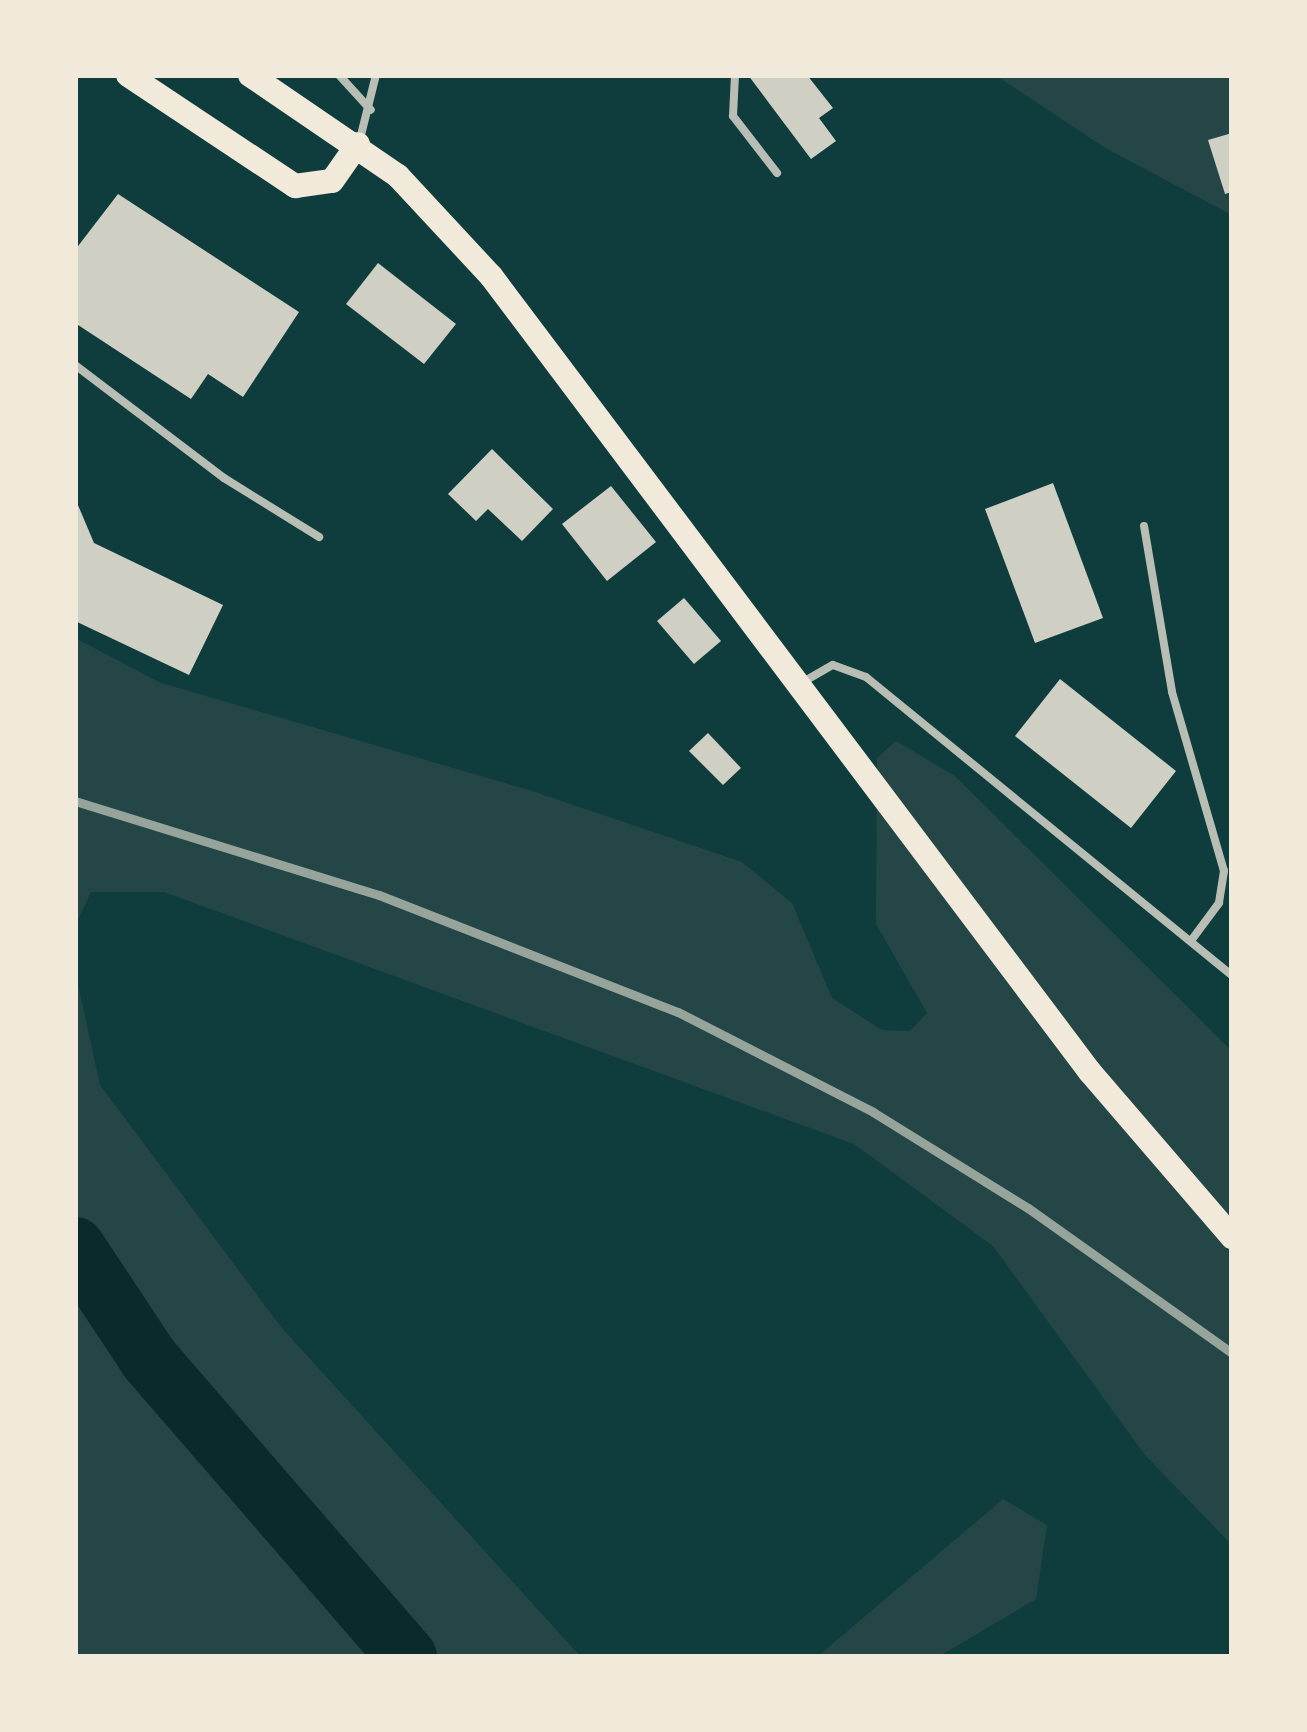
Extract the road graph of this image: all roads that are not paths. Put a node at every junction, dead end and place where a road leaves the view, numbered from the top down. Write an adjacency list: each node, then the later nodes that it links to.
1 (128, 75): 7 (main road)
2 (250, 75): 7 (main road)
3 (339, 75): 6 (lane)
4 (376, 75): 6 (lane)
5 (735, 75): 8 (lane)
6 (370, 110): 7 (lane)
7 (358, 144): 12 (main road)
8 (777, 173)
9 (75, 365): 11 (lane)
10 (1144, 526): 13 (lane)
11 (320, 537)
12 (798, 687): 13 (lane); 15 (main road)
13 (1192, 938): 14 (lane)
14 (1232, 976)
15 (1232, 1237)

